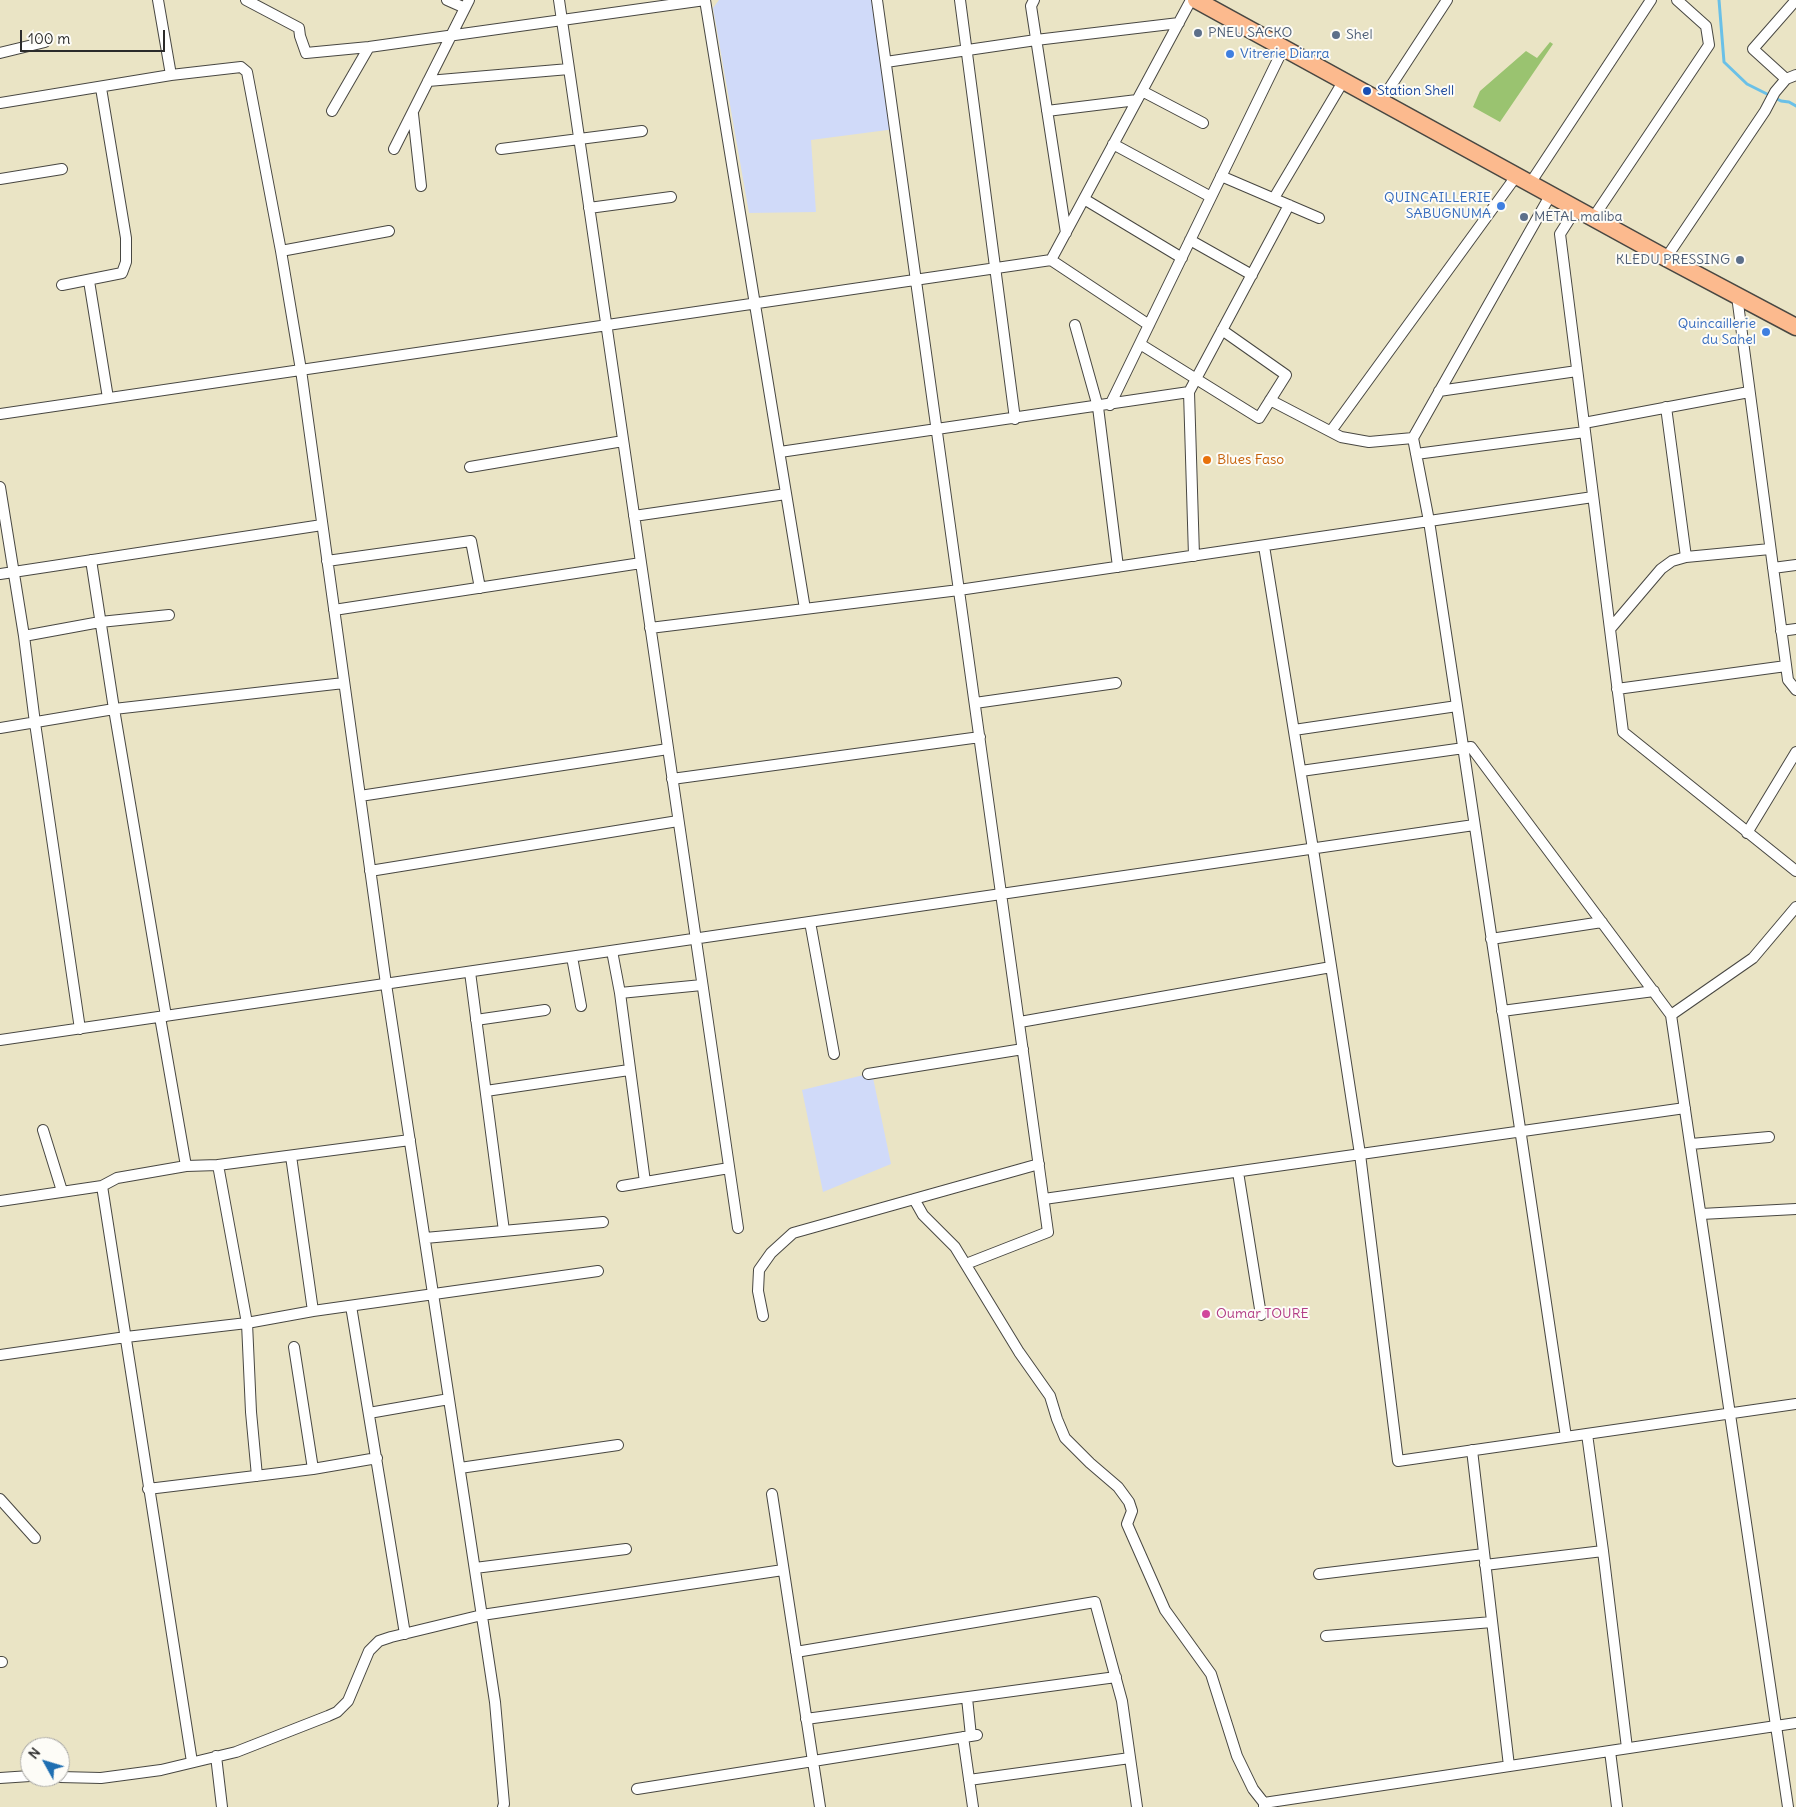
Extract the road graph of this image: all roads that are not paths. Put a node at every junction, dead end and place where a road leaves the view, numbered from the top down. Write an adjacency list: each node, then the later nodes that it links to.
1 (158, 0): 27 (street)
2 (246, 0): 21 (street)
3 (447, 0): 15 (street)
4 (559, 0): 16 (street)
5 (878, 0): 25 (street)
6 (960, 0): 23 (street)
7 (1034, 0): 19 (street)
8 (1191, 0): 17 (street)
9 (1196, 0): 22 (main road)
10 (1446, 0): 34 (street)
11 (1651, 0): 48 (street)
12 (1677, 0): 59 (street)
13 (1796, 0): 29 (street)
14 (680, 2): 16 (street); 73 (street)
15 (467, 4): 18 (street)
16 (562, 20): 18 (street); 26 (street)
17 (1179, 23): 19 (street); 33 (street)
18 (450, 36): 21 (street); 31 (street)
19 (1036, 40): 23 (street); 37 (street)
20 (45, 42): 24 (street)
21 (369, 47): 36 (street)
22 (1284, 47): 30 (main road); 46 (street)
23 (967, 51): 25 (street); 67 (street)
24 (0, 52)
25 (886, 62): 69 (street)
26 (569, 69): 31 (street); 41 (street)
27 (171, 75): 32 (street); 63 (street)
28 (1796, 75): 29 (street)
29 (1786, 79): 65 (street)
30 (1344, 80): 34 (main road); 53 (street)
31 (428, 82): 38 (street)
32 (101, 88): 35 (street); 70 (street)
33 (1140, 95): 37 (street); 39 (street); 42 (street)
34 (1381, 101): 48 (main road)
35 (0, 103)
36 (332, 111)
37 (1047, 111): 61 (street)
38 (412, 113): 43 (street); 49 (street)
39 (1203, 123)
40 (642, 131): 41 (street)
41 (579, 139): 44 (street); 56 (street)
42 (1114, 144): 52 (street); 54 (street)
43 (394, 149)
44 (501, 149)
45 (62, 169): 47 (street)
46 (1221, 176): 52 (street); 53 (street)
47 (0, 179)
48 (1524, 179): 50 (main road); 95 (street)
49 (421, 186)
50 (1551, 194): 57 (main road); 83 (street)
51 (671, 197): 56 (street)
52 (1211, 197): 62 (street)
53 (1274, 198): 55 (street)
54 (1084, 199): 61 (street); 64 (street)
55 (1289, 205): 58 (street); 68 (street)
56 (589, 208): 74 (street)
57 (1576, 209): 59 (main road); 81 (street)
58 (1319, 218)
59 (1593, 218): 65 (main road)
60 (389, 231): 63 (street)
61 (1066, 233): 66 (street)
62 (1190, 240): 64 (street); 68 (street)
63 (281, 251): 80 (street)
64 (1182, 258): 76 (street)
65 (1666, 258): 72 (main road)
66 (1051, 260): 67 (street); 76 (street)
67 (995, 268): 69 (street); 92 (street)
68 (1252, 275): 78 (street)
69 (916, 280): 73 (street); 94 (street)
70 (89, 281): 71 (street); 86 (street)
71 (62, 285)
72 (1737, 296): 77 (main road); 85 (street)
73 (756, 303): 74 (street); 98 (street)
74 (606, 325): 80 (street); 97 (street)
75 (1075, 325): 89 (street)
76 (1149, 325): 79 (street)
77 (1796, 327)
78 (1222, 330): 82 (street); 87 (street)
79 (1140, 344): 82 (street); 88 (street)
80 (301, 370): 86 (street); 106 (street)
81 (1577, 371): 83 (street); 93 (street)
82 (1196, 379): 84 (street); 87 (street)
83 (1439, 391): 96 (street)
84 (1189, 392): 88 (street); 109 (street)
85 (1750, 392): 90 (street); 108 (street)
86 (108, 398): 91 (street)
87 (1270, 400): 95 (street)
88 (1110, 405): 89 (street)
89 (1098, 407): 92 (street); 115 (street)
90 (1666, 407): 93 (street); 110 (street)
91 (0, 414)
92 (1015, 418): 94 (street)
93 (1584, 428): 99 (street); 103 (street)
94 (937, 430): 98 (street); 120 (street)
95 (1331, 431): 96 (street)
96 (1413, 438): 99 (street)
97 (623, 441): 100 (street); 104 (street)
98 (780, 452): 102 (street)
99 (1416, 454): 105 (street)
100 (470, 468)
101 (0, 488): 117 (street)
102 (786, 494): 104 (street); 121 (street)
103 (1593, 497): 105 (street); 126 (street)
104 (634, 516): 113 (street)
105 (1428, 521): 107 (street); 137 (street)
106 (322, 525): 111 (street); 112 (street)
107 (1264, 546): 109 (street); 141 (street)
108 (1770, 550): 110 (street); 116 (street)
109 (1194, 556): 115 (street)
110 (1686, 557): 126 (street)
111 (91, 560): 117 (street); 124 (street)
112 (328, 561): 119 (street); 122 (street)
113 (641, 563): 119 (street); 125 (street)
114 (1796, 565): 116 (street)
115 (1118, 567): 120 (street)
116 (1773, 568): 128 (street)
117 (13, 572): 118 (street); 129 (street)
118 (0, 574)
119 (480, 588): 122 (street)
120 (959, 590): 121 (street); 136 (street)
121 (805, 609): 125 (street)
122 (334, 610): 133 (street)
123 (169, 614): 124 (street)
124 (100, 622): 129 (street); 138 (street)
125 (650, 628): 144 (street)
126 (1610, 629): 134 (street)
127 (1796, 629): 128 (street)
128 (1781, 631): 130 (street)
129 (24, 636): 139 (street)
130 (1786, 666): 131 (street); 134 (street)
131 (1792, 679): 135 (street)
132 (1116, 682): 136 (street)
133 (344, 683): 138 (street); 148 (street)
134 (1618, 688): 151 (street)
135 (1796, 690)
136 (975, 703): 142 (street)
137 (1457, 706): 141 (street); 143 (street)
138 (114, 709): 139 (street); 173 (street)
139 (35, 723): 140 (street); 176 (street)
140 (0, 728)
141 (1294, 730): 146 (street)
142 (980, 737): 147 (street); 155 (street)
143 (1464, 748): 146 (street); 150 (street); 158 (street)
144 (668, 749): 147 (street); 148 (street)
145 (1796, 752): 151 (street)
146 (1301, 771): 152 (street)
147 (672, 779): 149 (street)
148 (360, 796): 154 (street)
149 (678, 821): 154 (street); 159 (street)
150 (1474, 825): 152 (street); 160 (street)
151 (1747, 833): 153 (street)
152 (1313, 849): 155 (street); 163 (street)
153 (1795, 868)
154 (370, 871): 165 (street)
155 (1002, 894): 157 (street); 175 (street)
156 (1796, 907): 172 (street)
157 (810, 922): 159 (street); 179 (street)
158 (1602, 922): 160 (street); 167 (street)
159 (696, 939): 161 (street); 166 (street)
160 (1491, 939): 171 (street)
161 (612, 951): 162 (street); 168 (street)
162 (572, 957): 164 (street); 169 (street)
163 (1331, 966): 175 (street); 189 (street)
164 (470, 972): 165 (street); 174 (street)
165 (386, 984): 173 (street); 187 (street)
166 (702, 985): 168 (street); 194 (street)
167 (1654, 991): 171 (street); 172 (street)
168 (620, 993): 180 (street)
169 (581, 1006)
170 (545, 1010): 174 (street)
171 (1502, 1011): 185 (street)
172 (1671, 1014): 183 (street)
173 (163, 1016): 176 (street); 193 (street)
174 (476, 1020): 182 (street)
175 (1020, 1022): 178 (street)
176 (80, 1029): 177 (street)
177 (0, 1040)
178 (1023, 1049): 181 (street); 191 (street)
179 (834, 1054)
180 (629, 1070): 182 (street); 196 (street)
181 (868, 1074)
182 (486, 1091): 207 (street)
183 (1685, 1108): 185 (street); 188 (street)
184 (43, 1130): 199 (street)
185 (1520, 1132): 189 (street); 225 (street)
186 (1769, 1137): 188 (street)
187 (410, 1140): 190 (street); 208 (street)
188 (1690, 1144): 204 (street)
189 (1360, 1154): 195 (street); 227 (street)
190 (291, 1156): 192 (street); 213 (street)
191 (1039, 1164): 200 (street); 201 (street)
192 (218, 1165): 193 (street); 216 (street)
193 (186, 1166): 197 (street)
194 (729, 1168): 196 (street); 206 (street)
195 (1238, 1172): 201 (street); 214 (street)
196 (645, 1182): 198 (street)
197 (102, 1186): 199 (street); 217 (street)
198 (622, 1186)
199 (62, 1191): 202 (street)
200 (914, 1199): 209 (street); 215 (street)
201 (1044, 1199): 209 (street)
202 (0, 1201)
203 (1796, 1209): 204 (street)
204 (1701, 1214): 223 (street)
205 (603, 1222): 207 (street)
206 (738, 1228)
207 (504, 1231): 208 (street)
208 (425, 1238): 211 (street)
209 (966, 1264): 266 (street)
210 (598, 1271): 211 (street)
211 (434, 1294): 212 (street); 220 (street)
212 (351, 1306): 213 (street); 222 (street)
213 (313, 1311): 216 (street)
214 (1261, 1315)
215 (763, 1316)
216 (248, 1323): 217 (street); 231 (street)
217 (126, 1337): 219 (street); 232 (street)
218 (294, 1347): 230 (street)
219 (0, 1355)
220 (449, 1399): 222 (street); 229 (street)
221 (1796, 1404): 223 (street)
222 (369, 1413): 228 (street)
223 (1730, 1414): 224 (street); 252 (street)
224 (1586, 1434): 225 (street); 237 (street)
225 (1566, 1437): 227 (street)
226 (618, 1445): 229 (street)
227 (1472, 1450): 238 (street)
228 (377, 1458): 230 (street); 245 (street)
229 (460, 1468): 240 (street)
230 (313, 1469): 231 (street)
231 (257, 1476): 232 (street)
232 (148, 1489): 259 (street)
233 (772, 1494): 241 (street)
234 (0, 1499): 235 (street)
235 (34, 1538)
236 (626, 1549): 240 (street)
237 (1603, 1551): 239 (street); 254 (street)
238 (1484, 1554): 239 (street); 242 (street)
239 (1486, 1565): 244 (street)
240 (475, 1568): 243 (street)
241 (783, 1570): 243 (street); 247 (street)
242 (1319, 1574)
243 (482, 1614): 245 (street); 268 (street)
244 (1492, 1622): 246 (street); 260 (street)
245 (405, 1634): 256 (street)
246 (1326, 1636)
247 (796, 1652): 248 (street); 250 (street)
248 (1116, 1677): 249 (street); 257 (street)
249 (966, 1698): 250 (street); 253 (street)
250 (806, 1719): 258 (street)
251 (1796, 1723): 252 (street)
252 (1776, 1726): 254 (street); 273 (street)
253 (970, 1736): 258 (street); 264 (street)
254 (1627, 1748): 255 (street)
255 (1610, 1751): 260 (street); 272 (street)
256 (216, 1756): 259 (street); 267 (street)
257 (1130, 1758): 264 (street); 271 (street)
258 (813, 1761): 265 (street); 269 (street)
259 (192, 1762): 261 (street)
260 (1509, 1766): 266 (street)
261 (70, 1776)
262 (20, 1777): 263 (street)
263 (0, 1778)
264 (969, 1780): 270 (street)
265 (638, 1789)
266 (1264, 1805)
267 (222, 1807)
268 (503, 1807)
269 (820, 1807)
270 (973, 1807)
271 (1137, 1807)
272 (1617, 1807)
273 (1788, 1807)

